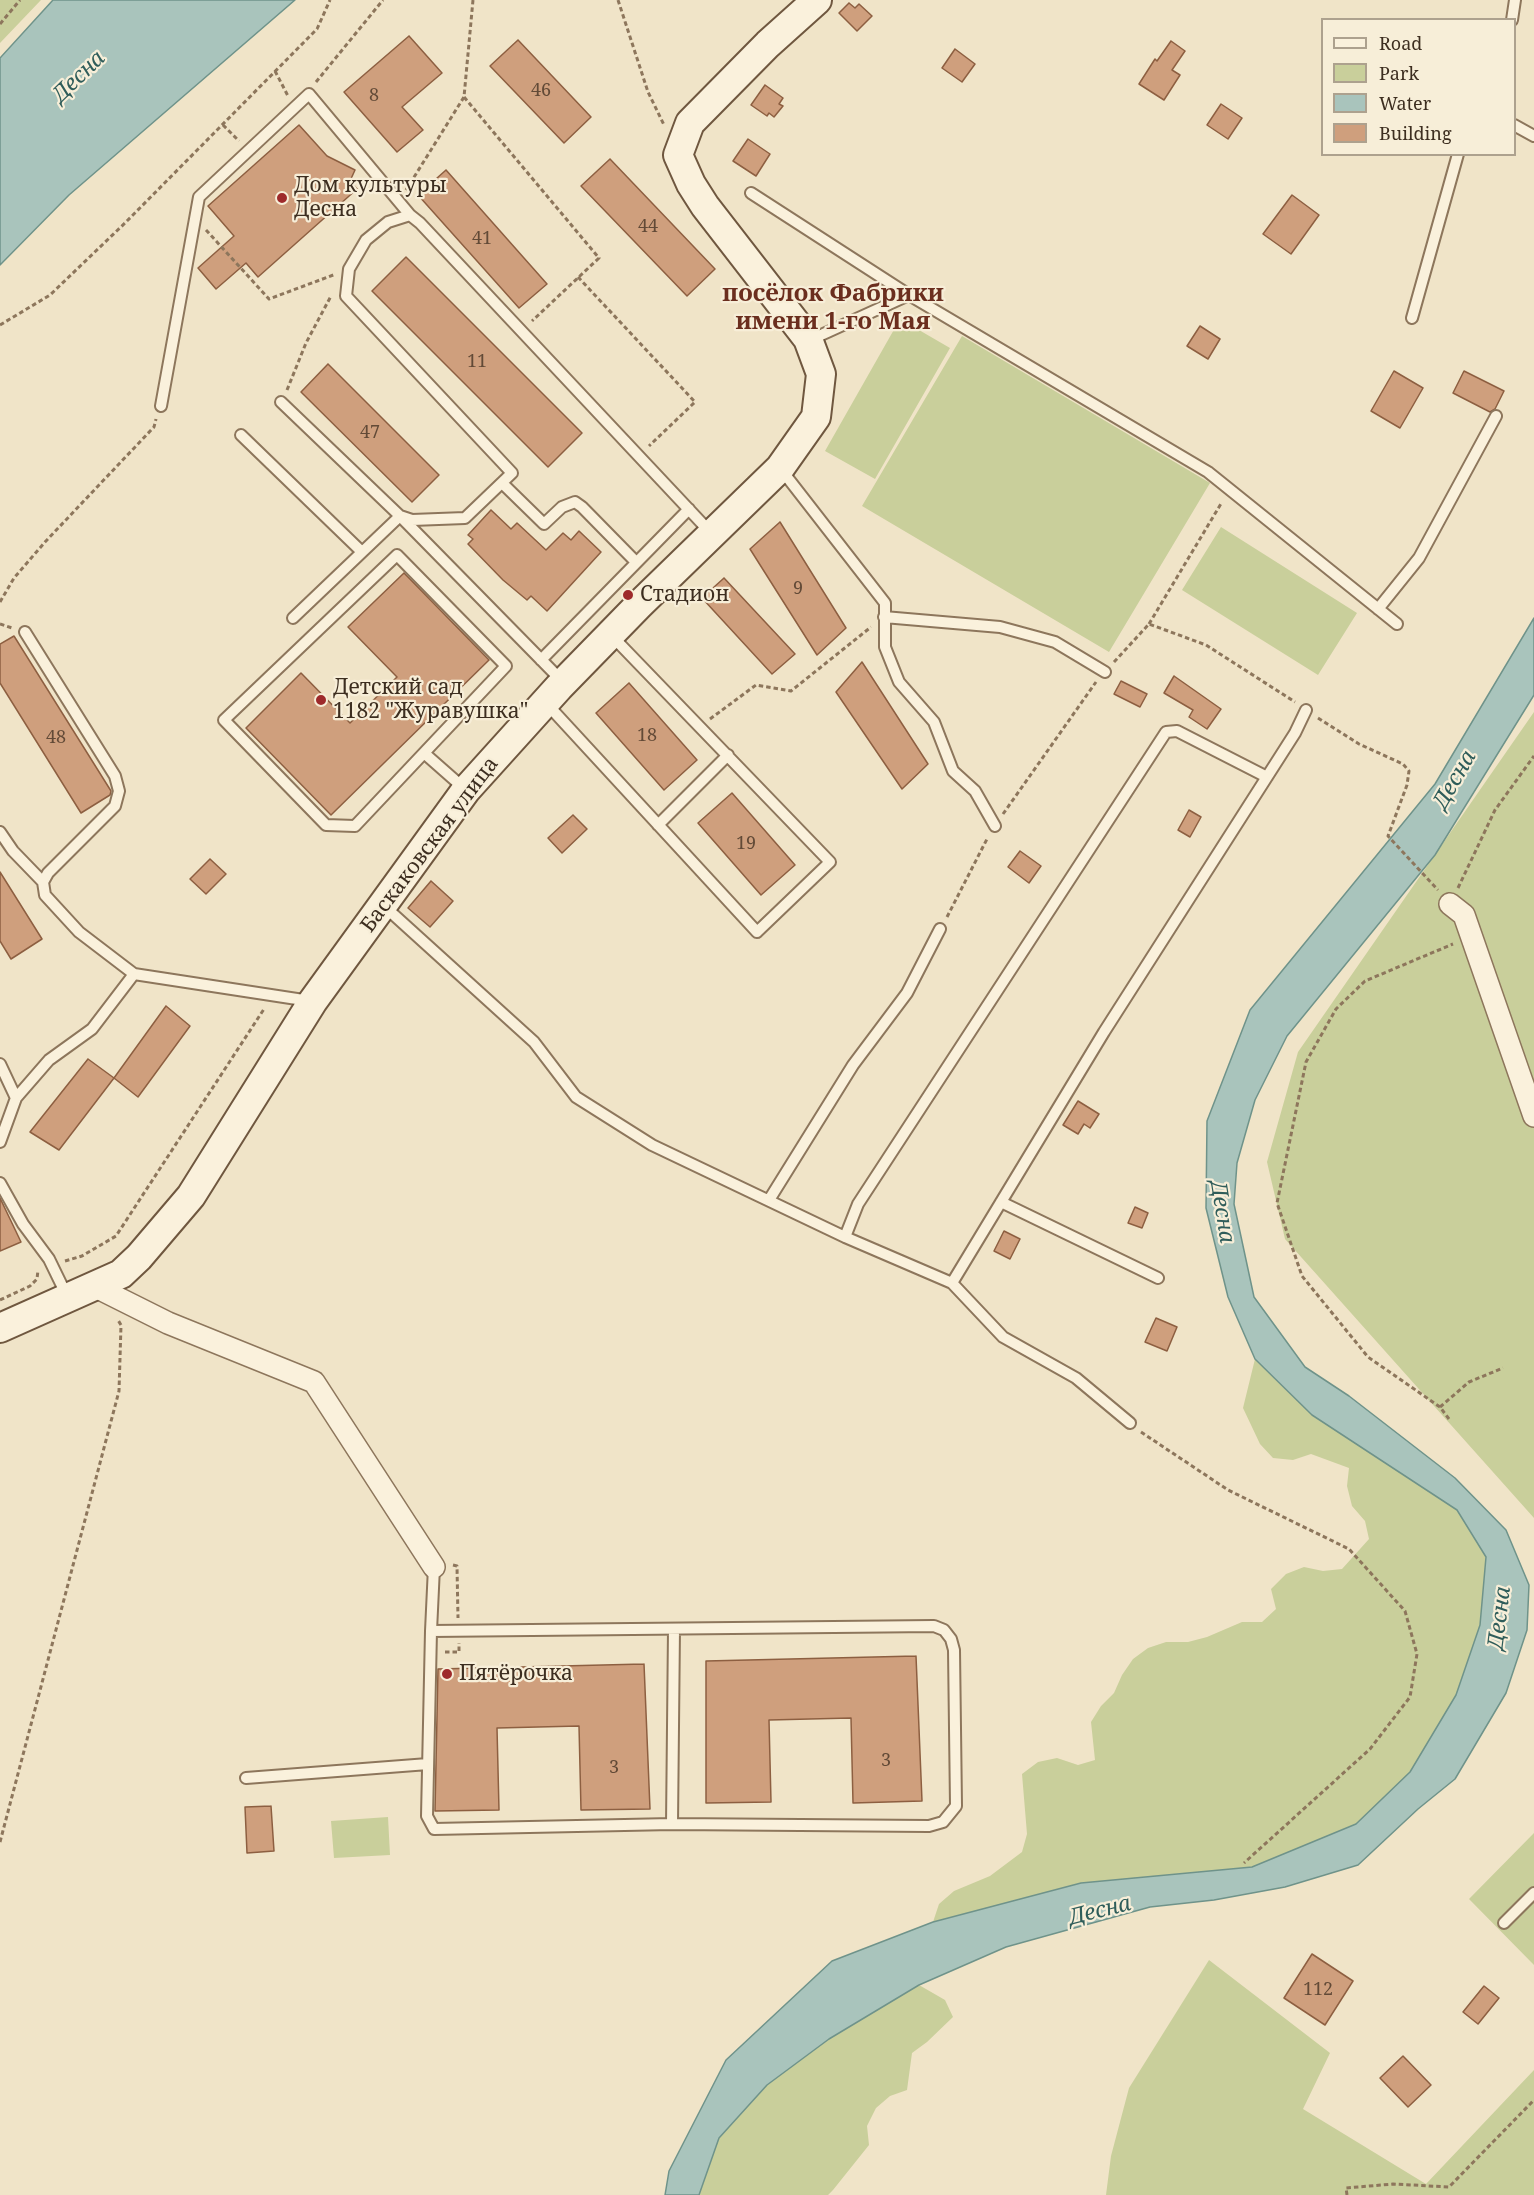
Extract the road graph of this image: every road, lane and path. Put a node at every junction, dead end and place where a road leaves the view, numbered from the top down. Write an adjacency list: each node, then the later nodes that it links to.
1 (20, 0): 9 (path)
2 (330, 0): 10 (path)
3 (383, 0): 11 (path)
4 (473, 0): 12 (path)
5 (618, 0): 18 (path)
6 (817, 0): 18 (street)
7 (1515, 0): 8 (lane)
8 (1512, 18)
9 (0, 24)
10 (275, 71): 13 (path); 14 (path)
11 (309, 94): 13 (lane); 21 (lane)
12 (464, 97): 21 (path); 25 (path)
13 (286, 116): 17 (lane)
14 (223, 125): 17 (path); 28 (path)
15 (1516, 127): 16 (lane)
16 (1534, 136)
17 (248, 151): 23 (lane)
18 (678, 155): 30 (street, Баскаковская улица)
19 (1457, 156): 27 (lane)
20 (751, 193): 26 (lane)
21 (400, 200): 22 (lane)
22 (410, 215): 24 (lane); 29 (lane)
23 (195, 218): 24 (path); 32 (lane)
24 (349, 269): 31 (path); 37 (lane)
25 (578, 278): 29 (path); 35 (path)
26 (909, 295): 30 (lane); 38 (lane)
27 (1412, 318)
28 (0, 325)
29 (522, 331): 35 (lane)
30 (808, 340): 36 (street, Баскаковская улица)
31 (281, 402): 40 (lane)
32 (161, 406): 44 (path)
33 (1496, 416): 45 (lane)
34 (241, 435): 42 (lane)
35 (639, 455): 39 (lane)
36 (780, 468): 41 (street, Баскаковская улица); 46 (lane)
37 (502, 483): 40 (lane); 43 (lane)
38 (1229, 490): 45 (lane); 48 (path)
39 (689, 508): 41 (lane); 43 (lane)
40 (400, 516): 42 (lane); 52 (lane)
41 (712, 533): 51 (street, Баскаковская улица)
42 (362, 552): 47 (lane)
43 (636, 562): 52 (lane)
44 (0, 602)
45 (1378, 609): 49 (lane)
46 (884, 617): 53 (lane); 56 (path); 64 (lane)
47 (293, 618)
48 (1149, 624)
49 (1397, 624)
50 (26, 632): 66 (lane)
51 (611, 635): 54 (street, Баскаковская улица); 56 (lane)
52 (541, 660): 54 (lane)
53 (1105, 672)
54 (555, 693): 62 (street, Баскаковская улица); 63 (lane)
55 (1306, 710): 60 (lane)
56 (700, 727): 58 (lane)
57 (424, 753): 57 (lane); 62 (lane)
58 (728, 755): 63 (lane); 63 (lane)
59 (1534, 756): 67 (path)
60 (1267, 777): 80 (lane); 81 (lane)
61 (1407, 785): 67 (path)
62 (466, 790): 68 (street, Баскаковская улица)
63 (658, 825)
64 (995, 826)
65 (0, 832): 66 (lane)
66 (43, 882): 71 (lane)
67 (1450, 904): 70 (street)
68 (384, 905): 73 (street, Баскаковская улица); 79 (lane)
69 (940, 929): 79 (lane)
70 (1472, 936): 76 (street); 91 (path)
71 (134, 974): 72 (lane); 75 (lane)
72 (274, 994): 73 (lane); 82 (path)
73 (313, 1001): 85 (street, Баскаковская улица)
74 (0, 1064): 75 (lane)
75 (16, 1098): 77 (lane)
76 (1534, 1116)
77 (0, 1142)
78 (0, 1183): 82 (lane)
79 (769, 1200): 81 (lane)
80 (1001, 1202): 83 (lane); 84 (lane)
81 (845, 1237): 84 (lane)
82 (49, 1259): 86 (lane); 87 (path)
83 (1158, 1278)
84 (952, 1283): 93 (lane)
85 (96, 1287): 86 (street, Баскаковская улица); 94 (street)
86 (69, 1299): 89 (street, Баскаковская улица)
87 (0, 1300)
88 (123, 1318): 102 (path)
89 (0, 1328)
90 (1503, 1368): 91 (path)
91 (1440, 1407): 92 (path)
92 (1449, 1419)
93 (1130, 1423): 103 (path)
94 (440, 1565): 96 (lane); 97 (path)
95 (674, 1629): 97 (lane); 101 (lane); 101 (lane)
96 (431, 1631): 97 (lane); 98 (lane)
97 (459, 1631): 98 (path)
98 (430, 1653): 99 (lane)
99 (428, 1764): 100 (lane); 101 (lane)
100 (246, 1778)
101 (672, 1824)
102 (0, 1842)
103 (1244, 1863)
104 (1534, 1893): 105 (lane)
105 (1504, 1923)
106 (1534, 2100): 107 (path)
107 (1347, 2195)

